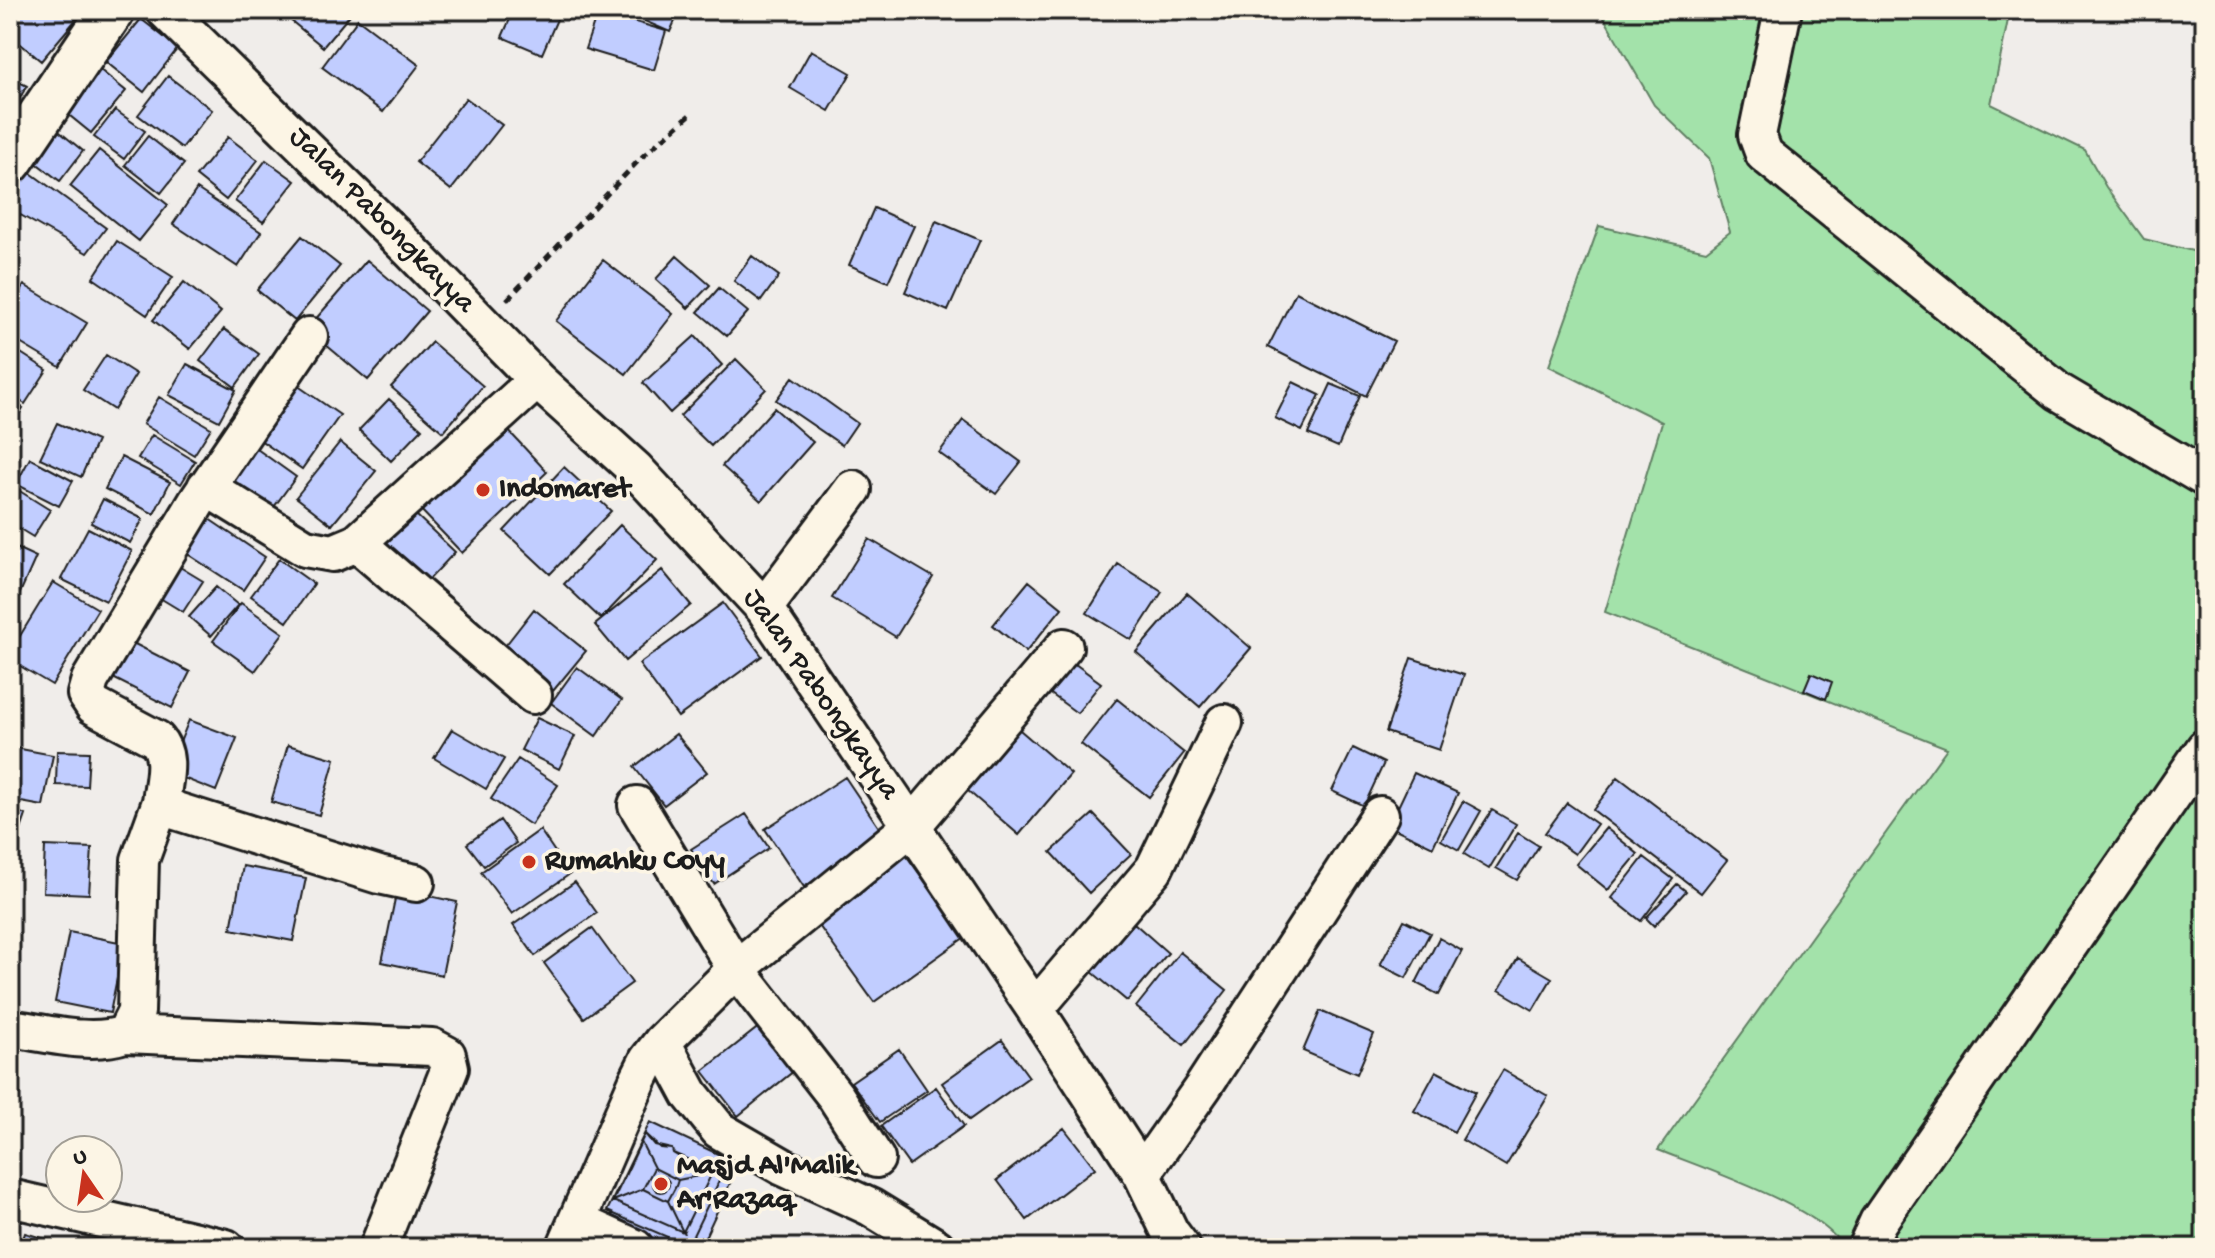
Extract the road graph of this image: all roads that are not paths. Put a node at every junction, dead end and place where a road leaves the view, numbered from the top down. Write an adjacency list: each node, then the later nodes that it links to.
1 (112, 10): 4 (main road)
2 (165, 10): 6 (street, Jalan Pabongkayya)
3 (1783, 10): 7 (street)
4 (10, 161)
5 (309, 336): 8 (street)
6 (537, 380): 10 (street); 11 (street, Jalan Pabongkayya)
7 (2205, 478)
8 (206, 487): 10 (street); 16 (street)
9 (853, 489): 11 (street)
10 (357, 543): 13 (street)
11 (764, 608): 19 (street, Jalan Pabongkayya)
12 (1064, 647): 19 (street)
13 (533, 695)
14 (1224, 723): 22 (street)
15 (2205, 748): 35 (street)
16 (161, 802): 20 (street); 24 (street)
17 (637, 805): 21 (street)
18 (1380, 815): 27 (street)
19 (912, 826): 21 (street); 22 (street, Jalan Pabongkayya)
20 (416, 883)
21 (736, 969): 25 (street); 26 (street)
22 (1035, 1009): 27 (street, Jalan Pabongkayya)
23 (10, 1028): 24 (street)
24 (125, 1034): 32 (street)
25 (662, 1042): 29 (street); 34 (street)
26 (876, 1159)
27 (1142, 1174): 30 (street, Jalan Pabongkayya)
28 (10, 1198): 31 (street)
29 (571, 1235): 33 (street)
30 (1171, 1243)
31 (226, 1248)
32 (378, 1248)
33 (635, 1248)
34 (937, 1248)
35 (1866, 1248)

